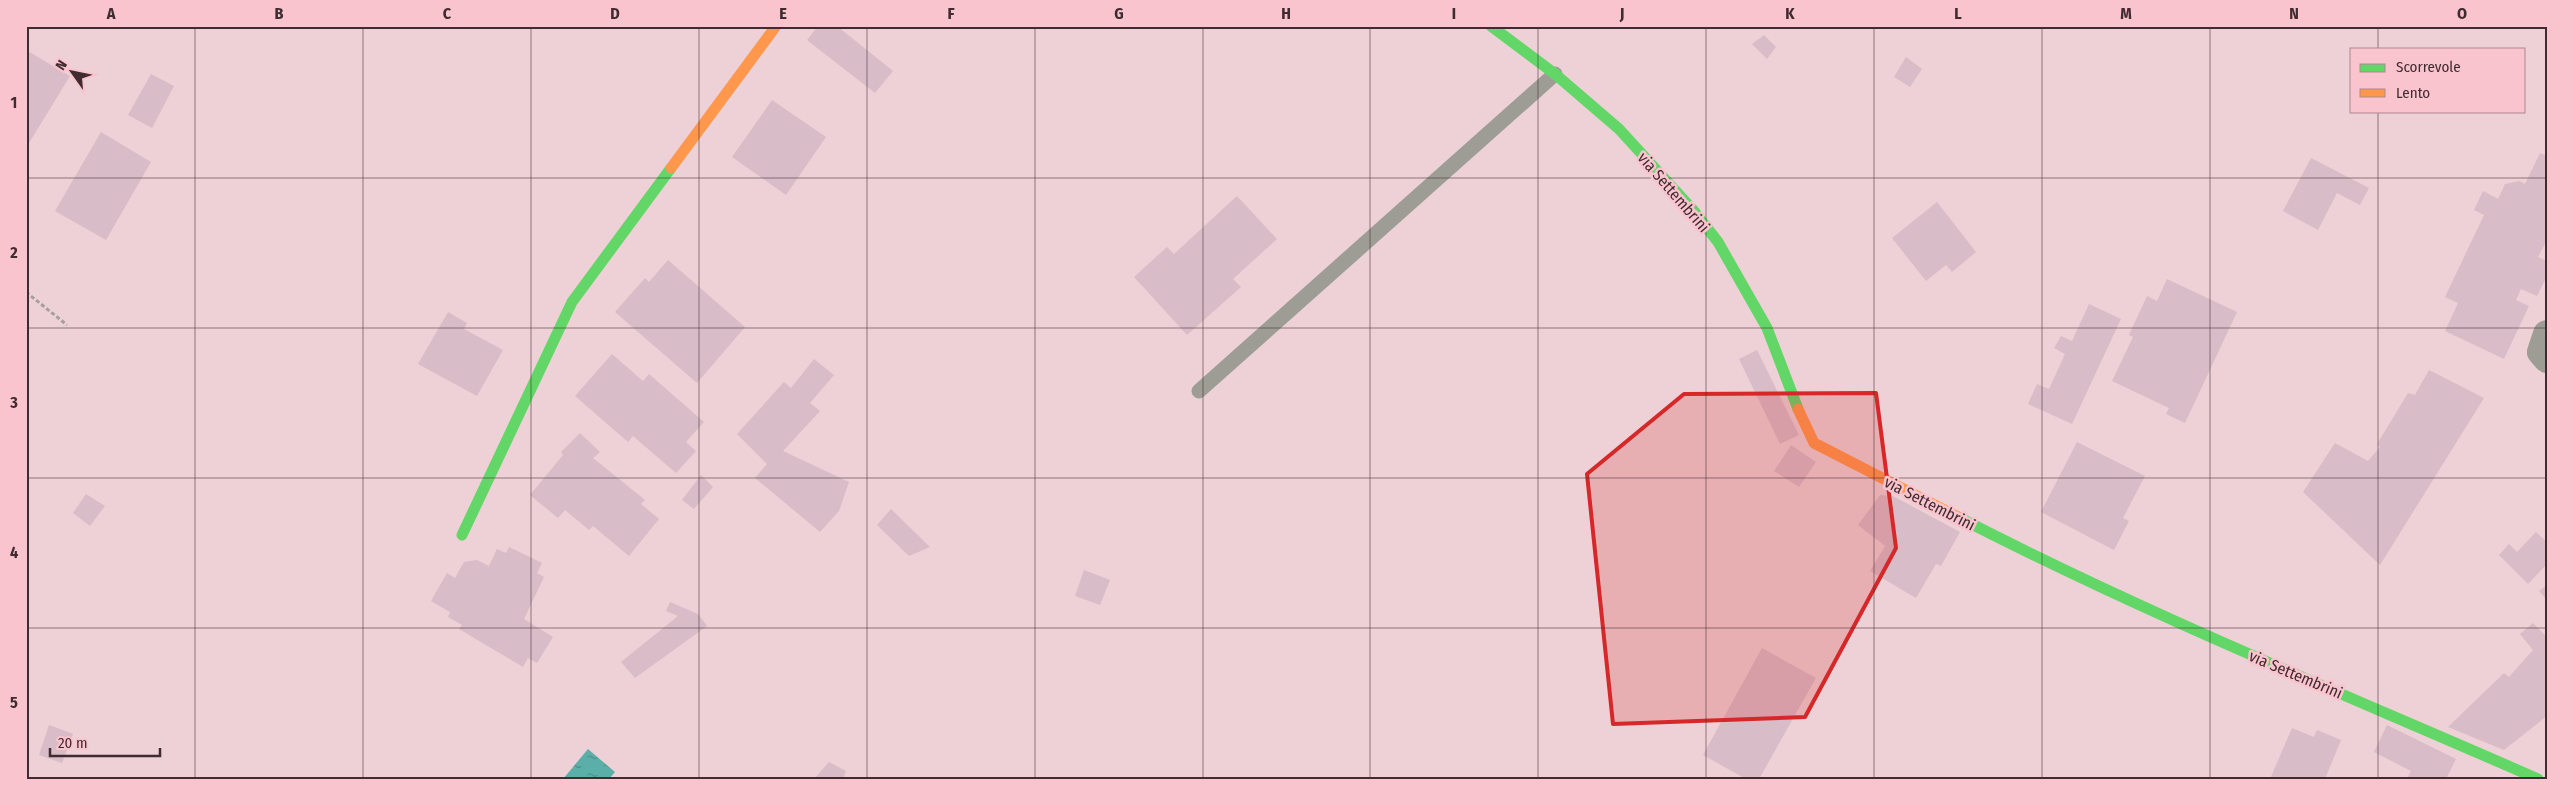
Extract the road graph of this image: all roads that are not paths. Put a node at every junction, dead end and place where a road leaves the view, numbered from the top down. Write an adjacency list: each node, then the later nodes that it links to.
1 (776, 26): 7 (street)
2 (1491, 26): 3 (street, via Settembrini)
3 (1555, 74): 6 (lane); 8 (street, via Settembrini)
4 (2547, 334): 5 (street)
5 (2547, 359)
6 (1199, 391)
7 (462, 535)
8 (2538, 779)

